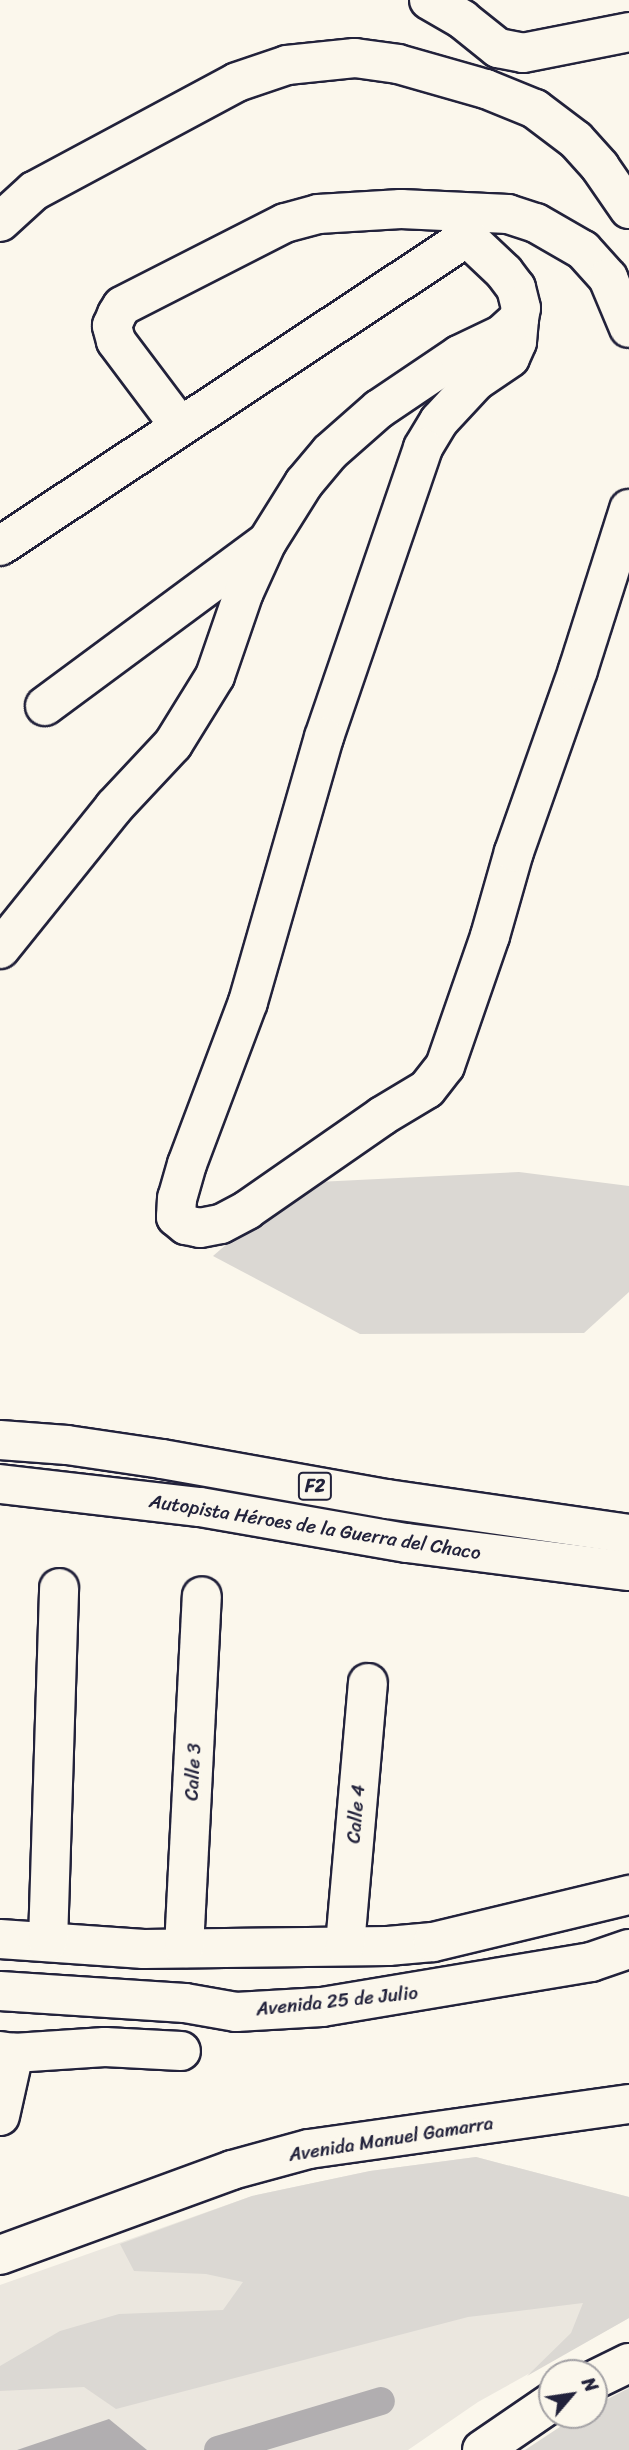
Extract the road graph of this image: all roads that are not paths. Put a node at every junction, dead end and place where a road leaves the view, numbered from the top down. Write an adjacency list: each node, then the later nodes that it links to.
1 (429, 0): 3 (main road)
2 (629, 32): 3 (main road)
3 (523, 53): 4 (main road)
4 (522, 104): 5 (main road); 6 (main road)
5 (629, 209)
6 (0, 222)
7 (463, 225): 8 (main road); 9 (main road); 10 (main road); 10 (main road)
8 (519, 319): 11 (main road); 12 (main road)
9 (629, 328)
10 (179, 425): 13 (main road)
11 (629, 509)
12 (267, 542): 14 (main road); 15 (main road)
13 (0, 546)
14 (45, 706)
15 (0, 949)
16 (0, 1440): 18 (main road, Autopista Héroes de la Guerra del Chaco / F2)
17 (0, 1484): 19 (main road, Autopista Héroes de la Guerra del Chaco / F2)
18 (629, 1534)
19 (629, 1571)
20 (59, 1588): 25 (main road)
21 (202, 1596): 27 (main road, Calle 3)
22 (368, 1683): 26 (main road, Calle 4)
23 (629, 1895): 26 (main road)
24 (0, 1939): 25 (main road)
25 (48, 1942): 27 (main road)
26 (345, 1945): 27 (main road)
27 (184, 1948)
28 (629, 1949): 29 (main road, Avenida 25 de Julio)
29 (0, 1991)
30 (181, 2051): 31 (main road)
31 (7, 2052): 33 (main road)
32 (629, 2104): 34 (main road, Avenida Manuel Gamarra)
33 (0, 2116)
34 (0, 2255)
35 (629, 2363): 36 (main road)
36 (608, 2373)
37 (538, 2412): 38 (main road)
38 (482, 2450)

